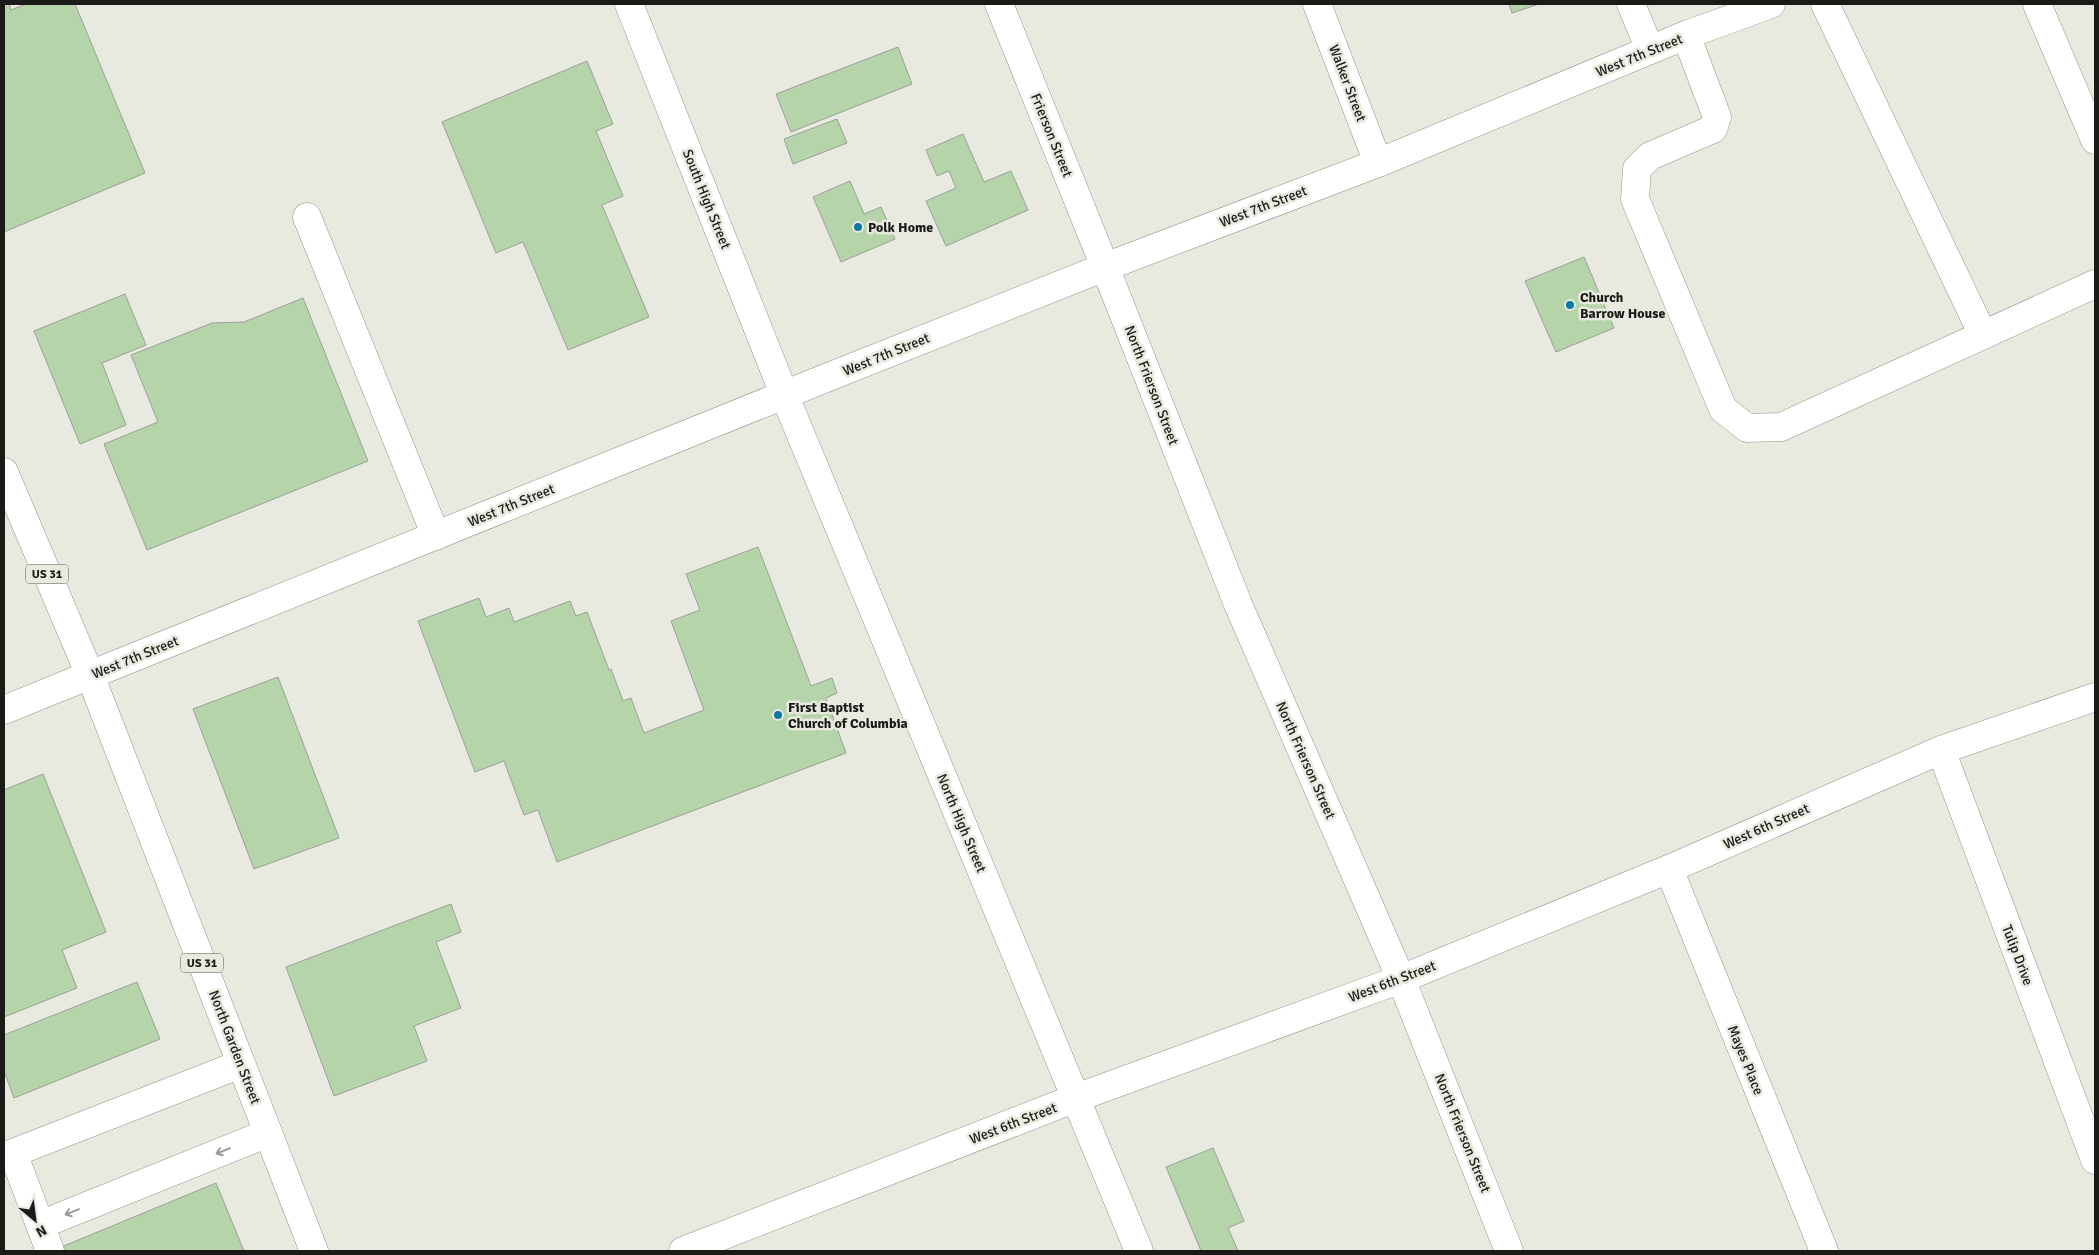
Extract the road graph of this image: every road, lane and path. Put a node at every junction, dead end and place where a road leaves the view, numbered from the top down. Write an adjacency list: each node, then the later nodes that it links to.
1 (629, 4): 16 (street, South High Street)
2 (999, 4): 13 (street, Frierson Street)
3 (1317, 4): 11 (street, Walker Street)
4 (1631, 4): 9 (street)
5 (1771, 4): 8 (street, West 7th Street)
6 (1825, 4): 15 (street)
7 (2037, 4): 10 (street)
8 (1686, 35): 9 (street, West 7th Street); 15 (street)
9 (1650, 50): 11 (street, West 7th Street)
10 (2095, 140)
11 (1378, 163): 13 (street, West 7th Street)
12 (307, 217): 18 (street)
13 (1106, 267): 16 (street, West 7th Street); 24 (street, North Frierson Street)
14 (2095, 284): 15 (street)
15 (1983, 335)
16 (784, 394): 18 (street, West 7th Street); 26 (street, North High Street)
17 (4, 472): 19 (street, US 31)
18 (436, 536): 19 (street, West 7th Street)
19 (90, 675): 21 (street, West 7th Street); 25 (street, North Garden Street / US 31)
20 (2095, 697): 22 (street, West 6th Street)
21 (4, 710)
22 (1941, 750): 23 (street, West 6th Street); 28 (street, Tulip Drive)
23 (1669, 869): 24 (street, West 6th Street); 35 (street, Mayes Place)
24 (1401, 979): 26 (street, West 6th Street); 34 (street, North Frierson Street)
25 (241, 1064): 27 (street, North Garden Street / US 31); 29 (street)
26 (1076, 1098): 32 (street, West 6th Street); 33 (street, North High Street)
27 (268, 1133): 29 (street, one-way to 29); 31 (street, North Garden Street / US 31)
28 (2095, 1160)
29 (40, 1225): 30 (street)
30 (50, 1251)
31 (314, 1251)
32 (683, 1251)
33 (1139, 1251)
34 (1510, 1251)
35 (1824, 1251)

